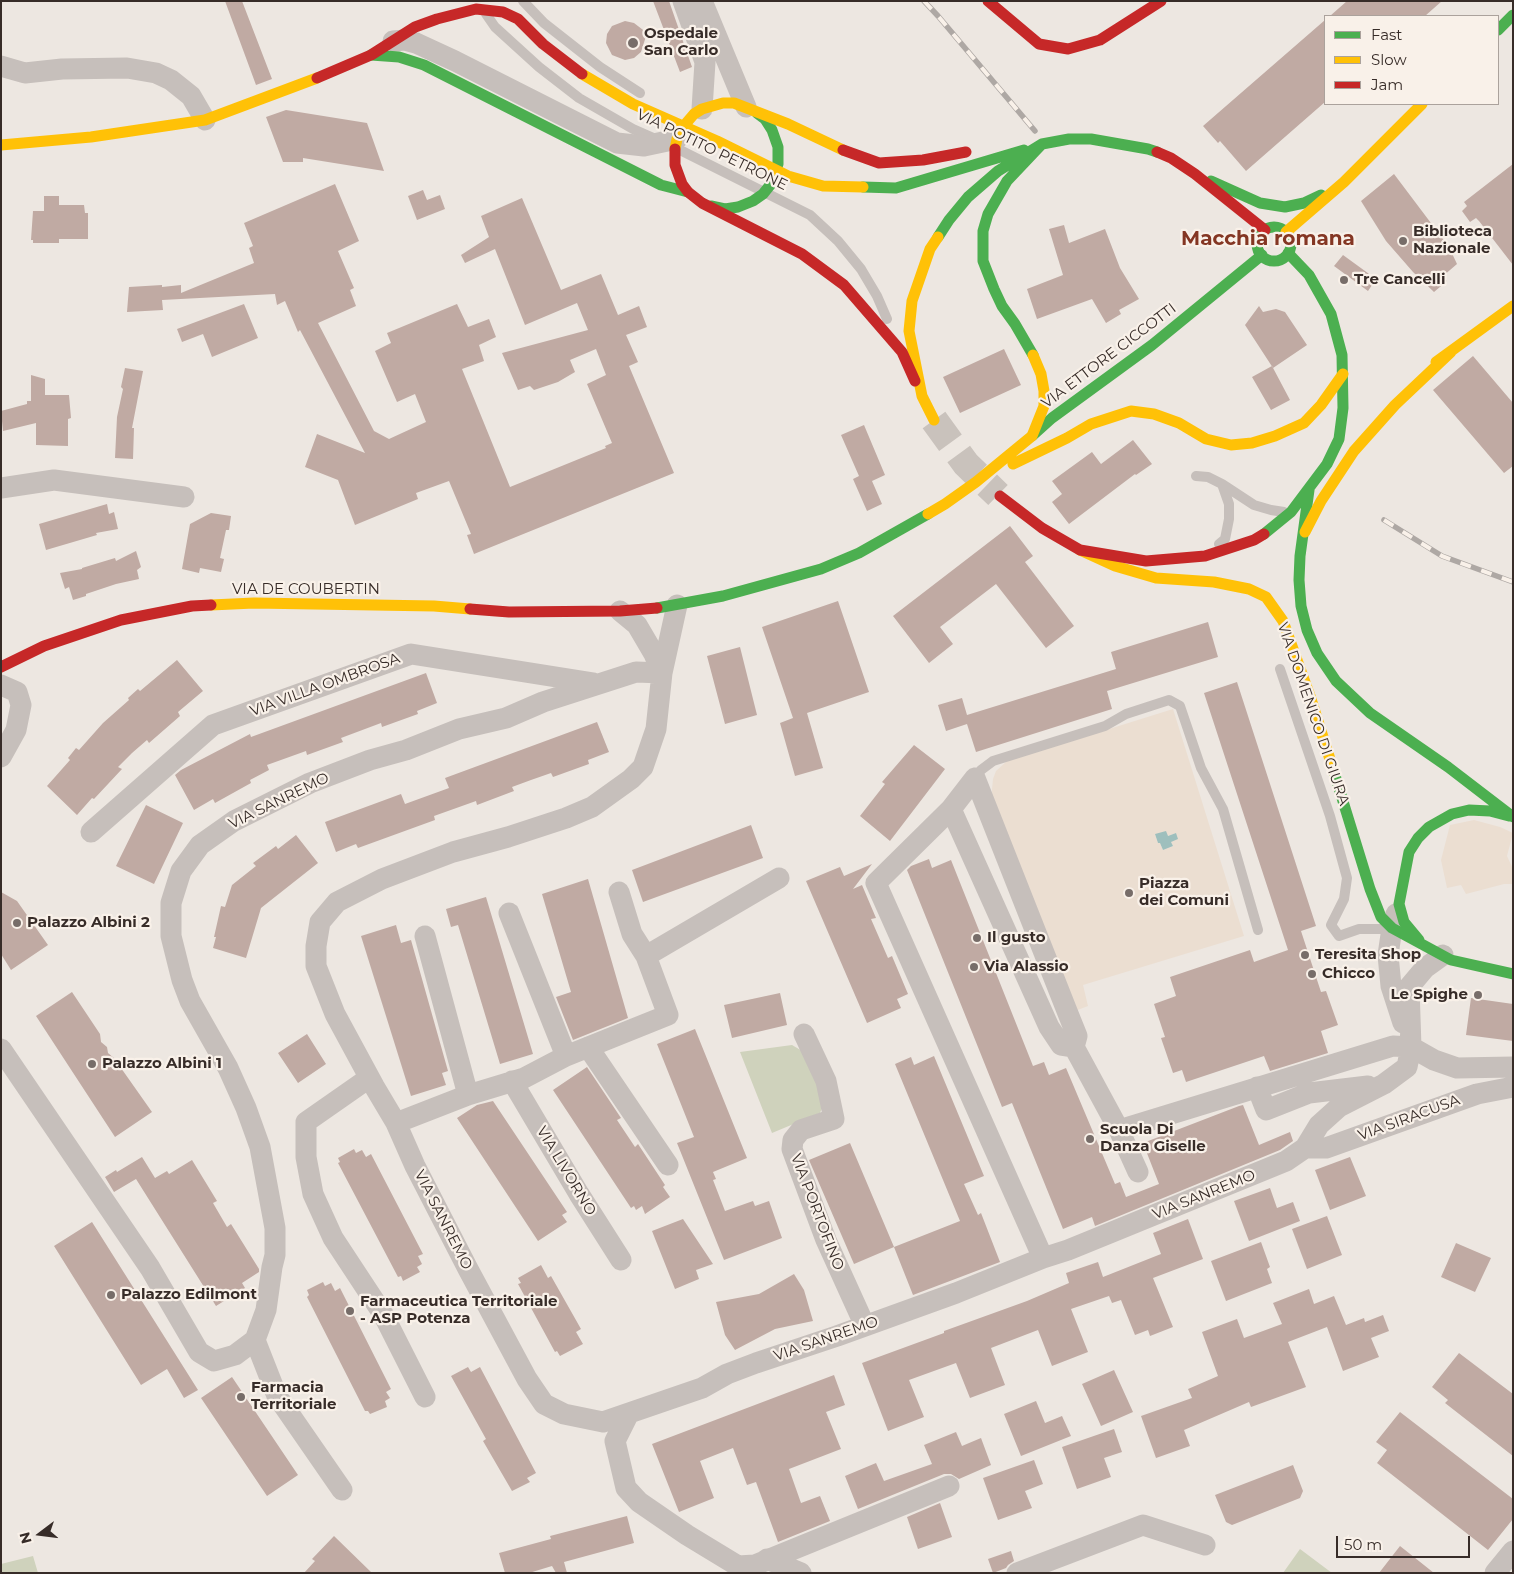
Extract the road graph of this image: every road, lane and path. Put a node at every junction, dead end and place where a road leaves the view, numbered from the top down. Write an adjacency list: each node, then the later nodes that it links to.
1 (477, 1): 31 (lane, VIA POTITO PETRONE)
2 (523, 1): 17 (lane, VIA POTITO PETRONE)
3 (683, 1): 13 (street)
4 (702, 1): 14 (street)
5 (988, 1): 6 (main road)
6 (1161, 1)
7 (1513, 15): 8 (main road)
8 (1499, 29)
9 (393, 41): 10 (main road); 16 (street); 17 (main road)
10 (370, 55): 15 (main road); 24 (main road)
11 (1, 66): 15 (street)
12 (1421, 105): 23 (main road)
13 (702, 109): 14 (main road); 16 (main road)
14 (752, 110): 21 (main road); 25 (main road)
15 (205, 120): 19 (main road)
16 (677, 139): 24 (main road)
17 (717, 141): 18 (main road)
18 (1042, 144): 20 (main road); 22 (main road); 35 (main road); 38 (main road)
19 (1, 145)
20 (994, 147)
21 (976, 150)
22 (1195, 174): 23 (main road); 26 (main road)
23 (1344, 182): 27 (main road)
24 (688, 192): 25 (main road)
25 (702, 203): 31 (main road)
26 (1265, 230): 27 (main road); 29 (main road)
27 (1286, 232): 28 (main road)
28 (1288, 253): 29 (main road); 33 (main road)
29 (1262, 255): 38 (main road, VIA ETTORE CICCOTTI)
30 (1513, 306): 32 (main road)
31 (902, 352): 35 (main road)
32 (1451, 352): 34 (main road); 48 (main road)
33 (1343, 374): 39 (main road); 41 (main road)
34 (1394, 390)
35 (922, 396): 36 (main road)
36 (934, 420)
37 (1351, 426): 39 (main road)
38 (1032, 436): 41 (main road, VIA ETTORE CICCOTTI)
39 (1339, 439): 44 (main road)
40 (1196, 476): 42 (lane)
41 (976, 482): 51 (main road, VIA DE COUBERTIN)
42 (1222, 484): 47 (lane); 50 (lane)
43 (1, 488): 46 (street)
44 (1309, 490): 47 (main road); 48 (main road)
45 (1000, 496): 49 (main road)
46 (184, 497)
47 (1291, 512): 50 (main road)
48 (1304, 534): 61 (main road)
49 (1080, 550): 50 (main road); 67 (main road, VIA DOMENICO DI GIURA)
50 (1205, 556)
51 (677, 605): 52 (main road, VIA DE COUBERTIN); 55 (street, VIA SANREMO)
52 (620, 611): 53 (main road, VIA DE COUBERTIN); 55 (street)
53 (1, 667)
54 (1280, 669): 67 (lane)
55 (662, 673): 56 (street, VIA SANREMO); 81 (street, VIA SANREMO)
56 (600, 684): 62 (street, VIA VILLA OMBROSA); 95 (street, VIA SANREMO)
57 (1, 685): 58 (street)
58 (1, 757)
59 (975, 778): 60 (street); 68 (lane); 75 (street)
60 (951, 809): 75 (street); 92 (street)
61 (1513, 817): 65 (main road, VIA DOMENICO DI GIURA)
62 (91, 832)
63 (779, 878): 71 (street)
64 (619, 892): 71 (street)
65 (1399, 904): 67 (street, VIA DOMENICO DI GIURA); 70 (main road, VIA DOMENICO DI GIURA)
66 (509, 913): 79 (street)
67 (1392, 928): 70 (main road, VIA DOMENICO DI GIURA); 76 (street, VIA DOMENICO DI GIURA)
68 (1258, 930)
69 (426, 936): 86 (street)
70 (1424, 945): 72 (main road, VIA DOMENICO DI GIURA)
71 (646, 956): 77 (street)
72 (1443, 956): 73 (main road, VIA DOMENICO DI GIURA); 76 (street)
73 (1513, 974)
74 (804, 1034): 94 (street, VIA PORTOFINO)
75 (1074, 1047): 88 (street)
76 (1411, 1047): 80 (street); 83 (street, VIA SANREMO); 84 (street)
77 (588, 1048): 79 (street); 90 (street)
78 (1, 1049): 95 (street)
79 (566, 1056): 82 (street)
80 (1513, 1067)
81 (369, 1078): 87 (street, VIA SANREMO); 96 (street)
82 (512, 1081): 86 (street); 93 (street, VIA LIVORNO)
83 (1384, 1084): 84 (street); 89 (street, VIA SANREMO)
84 (1258, 1087): 88 (street)
85 (1513, 1087): 89 (street, VIA SIRACUSA)
86 (468, 1095): 87 (street)
87 (396, 1123): 97 (street, VIA SANREMO)
88 (1119, 1130): 91 (street)
89 (1305, 1148): 92 (street, VIA SANREMO)
90 (668, 1165)
91 (1138, 1172)
92 (1043, 1258): 94 (street, VIA SANREMO)
93 (621, 1260)
94 (865, 1326): 97 (street, VIA SANREMO)
95 (255, 1340): 99 (street)
96 (425, 1397)
97 (628, 1413): 102 (street)
98 (949, 1486): 102 (street)
99 (342, 1490)
100 (1205, 1545): 104 (street)
101 (1513, 1551): 105 (street)
102 (767, 1559): 103 (street)
103 (801, 1573)
104 (1017, 1573)
105 (1495, 1573)

